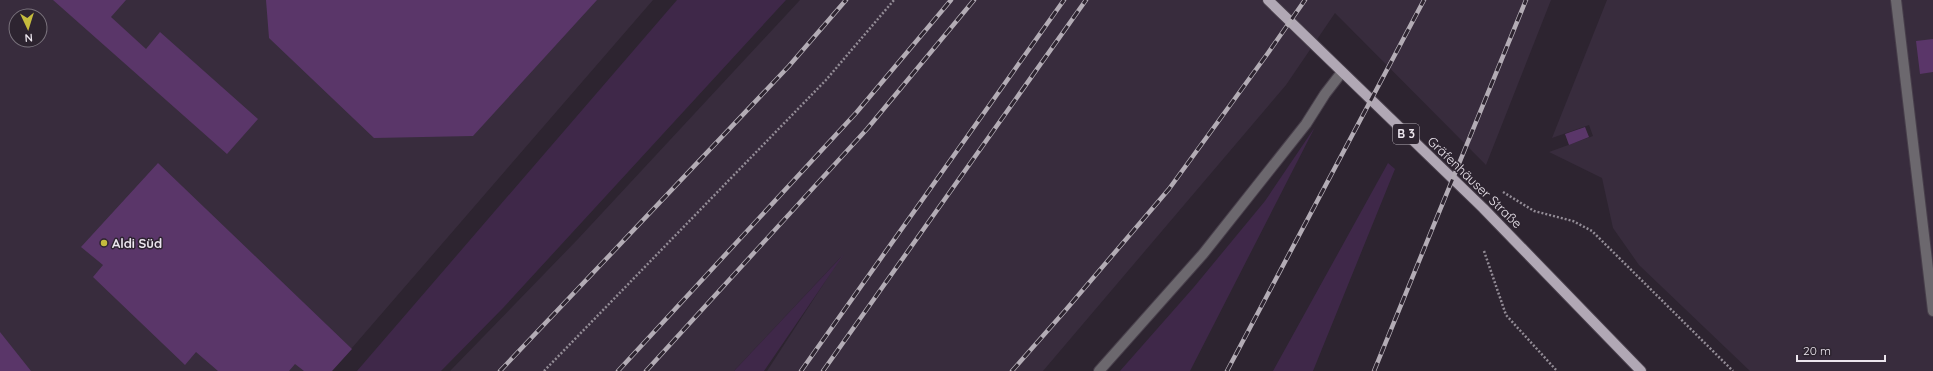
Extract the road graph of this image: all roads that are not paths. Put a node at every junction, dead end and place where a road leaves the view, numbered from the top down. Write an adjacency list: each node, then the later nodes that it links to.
1 (1268, 0): 3 (main road, Gräfenhäuser Straße / B 3)
2 (1896, 0): 4 (lane)
3 (1342, 72): 5 (lane); 6 (main road, Gräfenhäuser Straße / B 3)
4 (1933, 311)
5 (1100, 371)
6 (1641, 371)

